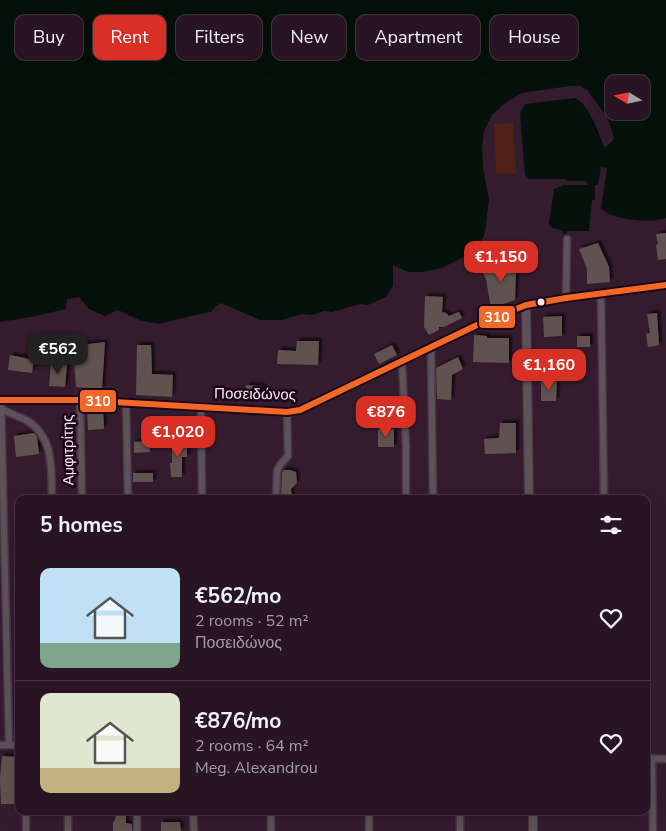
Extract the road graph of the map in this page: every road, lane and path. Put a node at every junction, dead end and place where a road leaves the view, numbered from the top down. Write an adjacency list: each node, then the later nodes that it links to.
1 (567, 239): 4 (street)
2 (666, 285): 3 (street, Ποσειδώνος)
3 (601, 294): 4 (street, Ποσειδώνος); 22 (street)
4 (566, 298): 5 (street, Ποσειδώνος)
5 (526, 305): 6 (street, Ποσειδώνος); 21 (street)
6 (431, 348): 7 (street, Ποσειδώνος); 20 (street)
7 (402, 362): 13 (street, Ποσειδώνος); 19 (street)
8 (0, 400): 9 (street, Ποσειδώνος); 12 (street)
9 (80, 400): 10 (street, Ποσειδώνος); 15 (street, Αμφιτρίτης)
10 (126, 402): 11 (street, Ποσειδώνος); 16 (street)
11 (201, 406): 13 (street, Ποσειδώνος); 17 (street)
12 (1, 409): 14 (street); 24 (street)
13 (287, 412): 18 (street)
14 (52, 495)
15 (82, 495)
16 (128, 495)
17 (202, 495)
18 (276, 495)
19 (406, 495)
20 (433, 495)
21 (529, 495)
22 (604, 495)
23 (0, 745): 24 (street)
24 (9, 745): 25 (street)
25 (15, 745)
26 (650, 758): 27 (street)
27 (666, 759)
28 (650, 782): 45 (street)
29 (26, 815): 37 (street)
30 (68, 815): 38 (street)
31 (137, 815): 39 (street)
32 (194, 815): 40 (street)
33 (271, 815): 41 (street)
34 (369, 815): 42 (street)
35 (460, 815): 43 (street)
36 (533, 815): 44 (street)
37 (26, 831)
38 (68, 831)
39 (136, 831)
40 (194, 831)
41 (271, 831)
42 (369, 831)
43 (460, 831)
44 (533, 831)
45 (652, 831)

